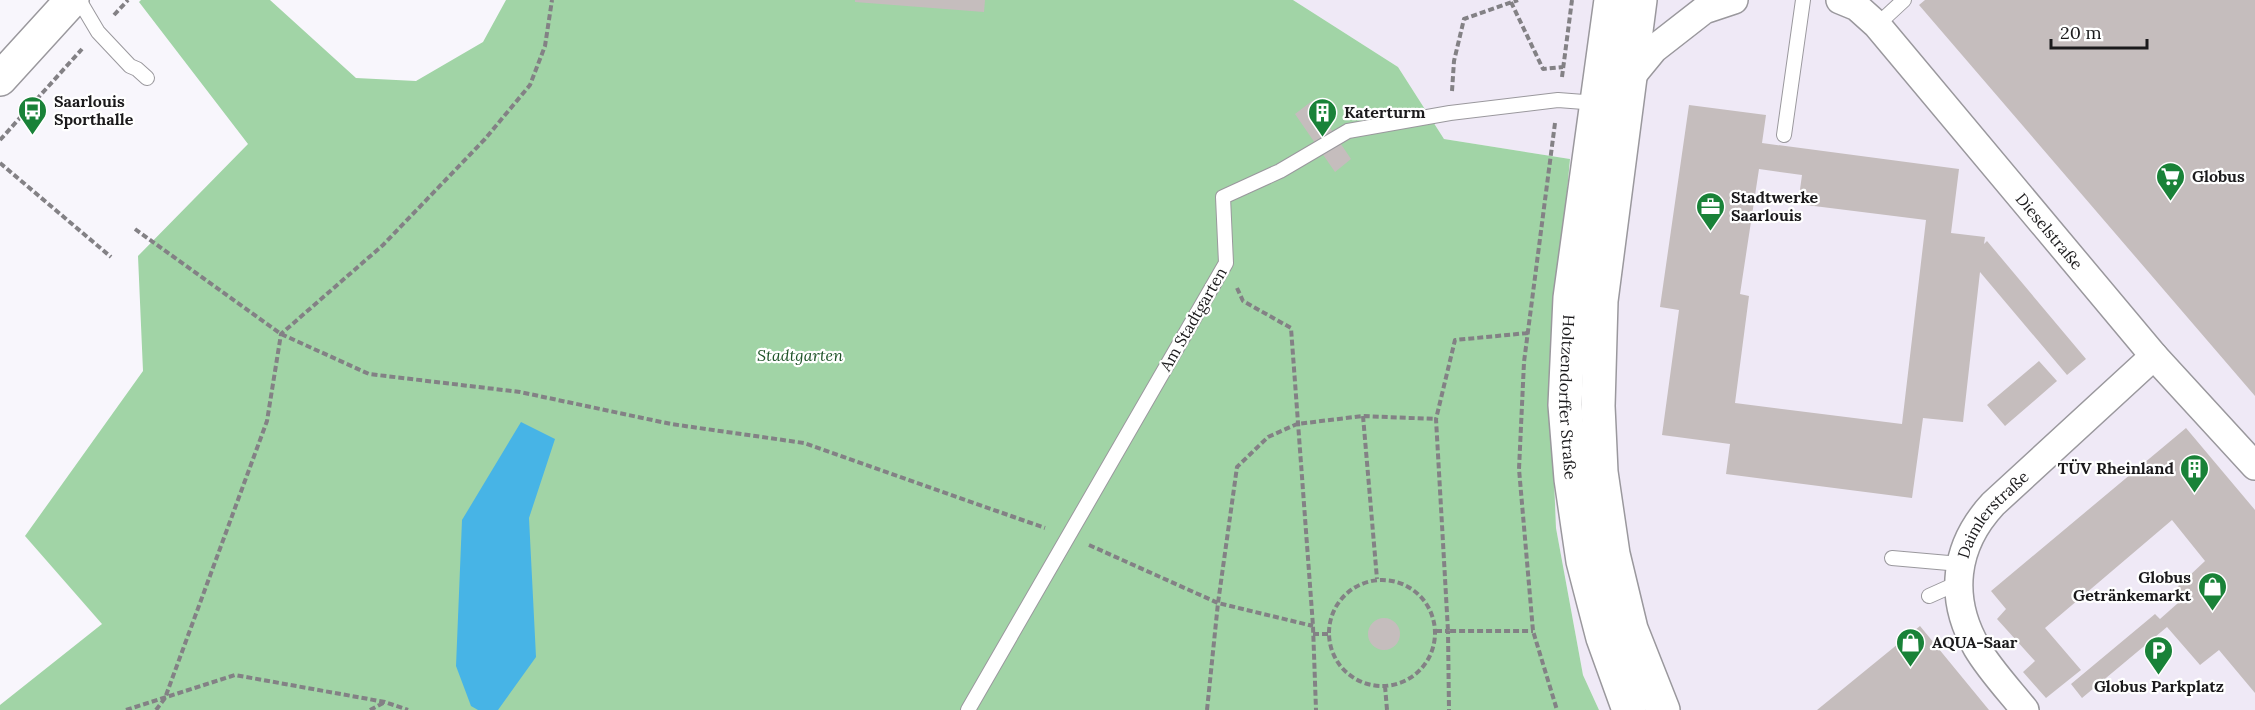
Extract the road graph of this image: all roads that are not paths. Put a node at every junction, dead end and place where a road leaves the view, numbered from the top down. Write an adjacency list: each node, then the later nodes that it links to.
1 (79, 0): 7 (lane)
2 (1734, 0): 10 (street)
3 (1803, 0): 13 (lane)
4 (1840, 0): 8 (street, Dieselstraße)
5 (1904, 0): 8 (lane)
6 (1620, 2): 10 (street, Holtzendorffer Straße); 12 (street, Holtzendorffer Straße)
7 (91, 21): 9 (lane); 11 (street)
8 (1877, 25): 14 (street, Dieselstraße)
9 (142, 73)
10 (1631, 77): 21 (street, Holtzendorffer Straße)
11 (0, 79)
12 (1597, 104): 19 (lane, Am Stadtgarten); 20 (street, Holtzendorffer Straße)
13 (1784, 135)
14 (2154, 356): 15 (street, Dieselstraße); 17 (street, Daimlerstraße)
15 (2255, 466)
16 (1892, 558): 17 (lane)
17 (1959, 573): 18 (lane); 22 (street, Daimlerstraße)
18 (1929, 596)
19 (968, 710)
20 (1629, 710)
21 (1663, 710)
22 (2025, 710)

